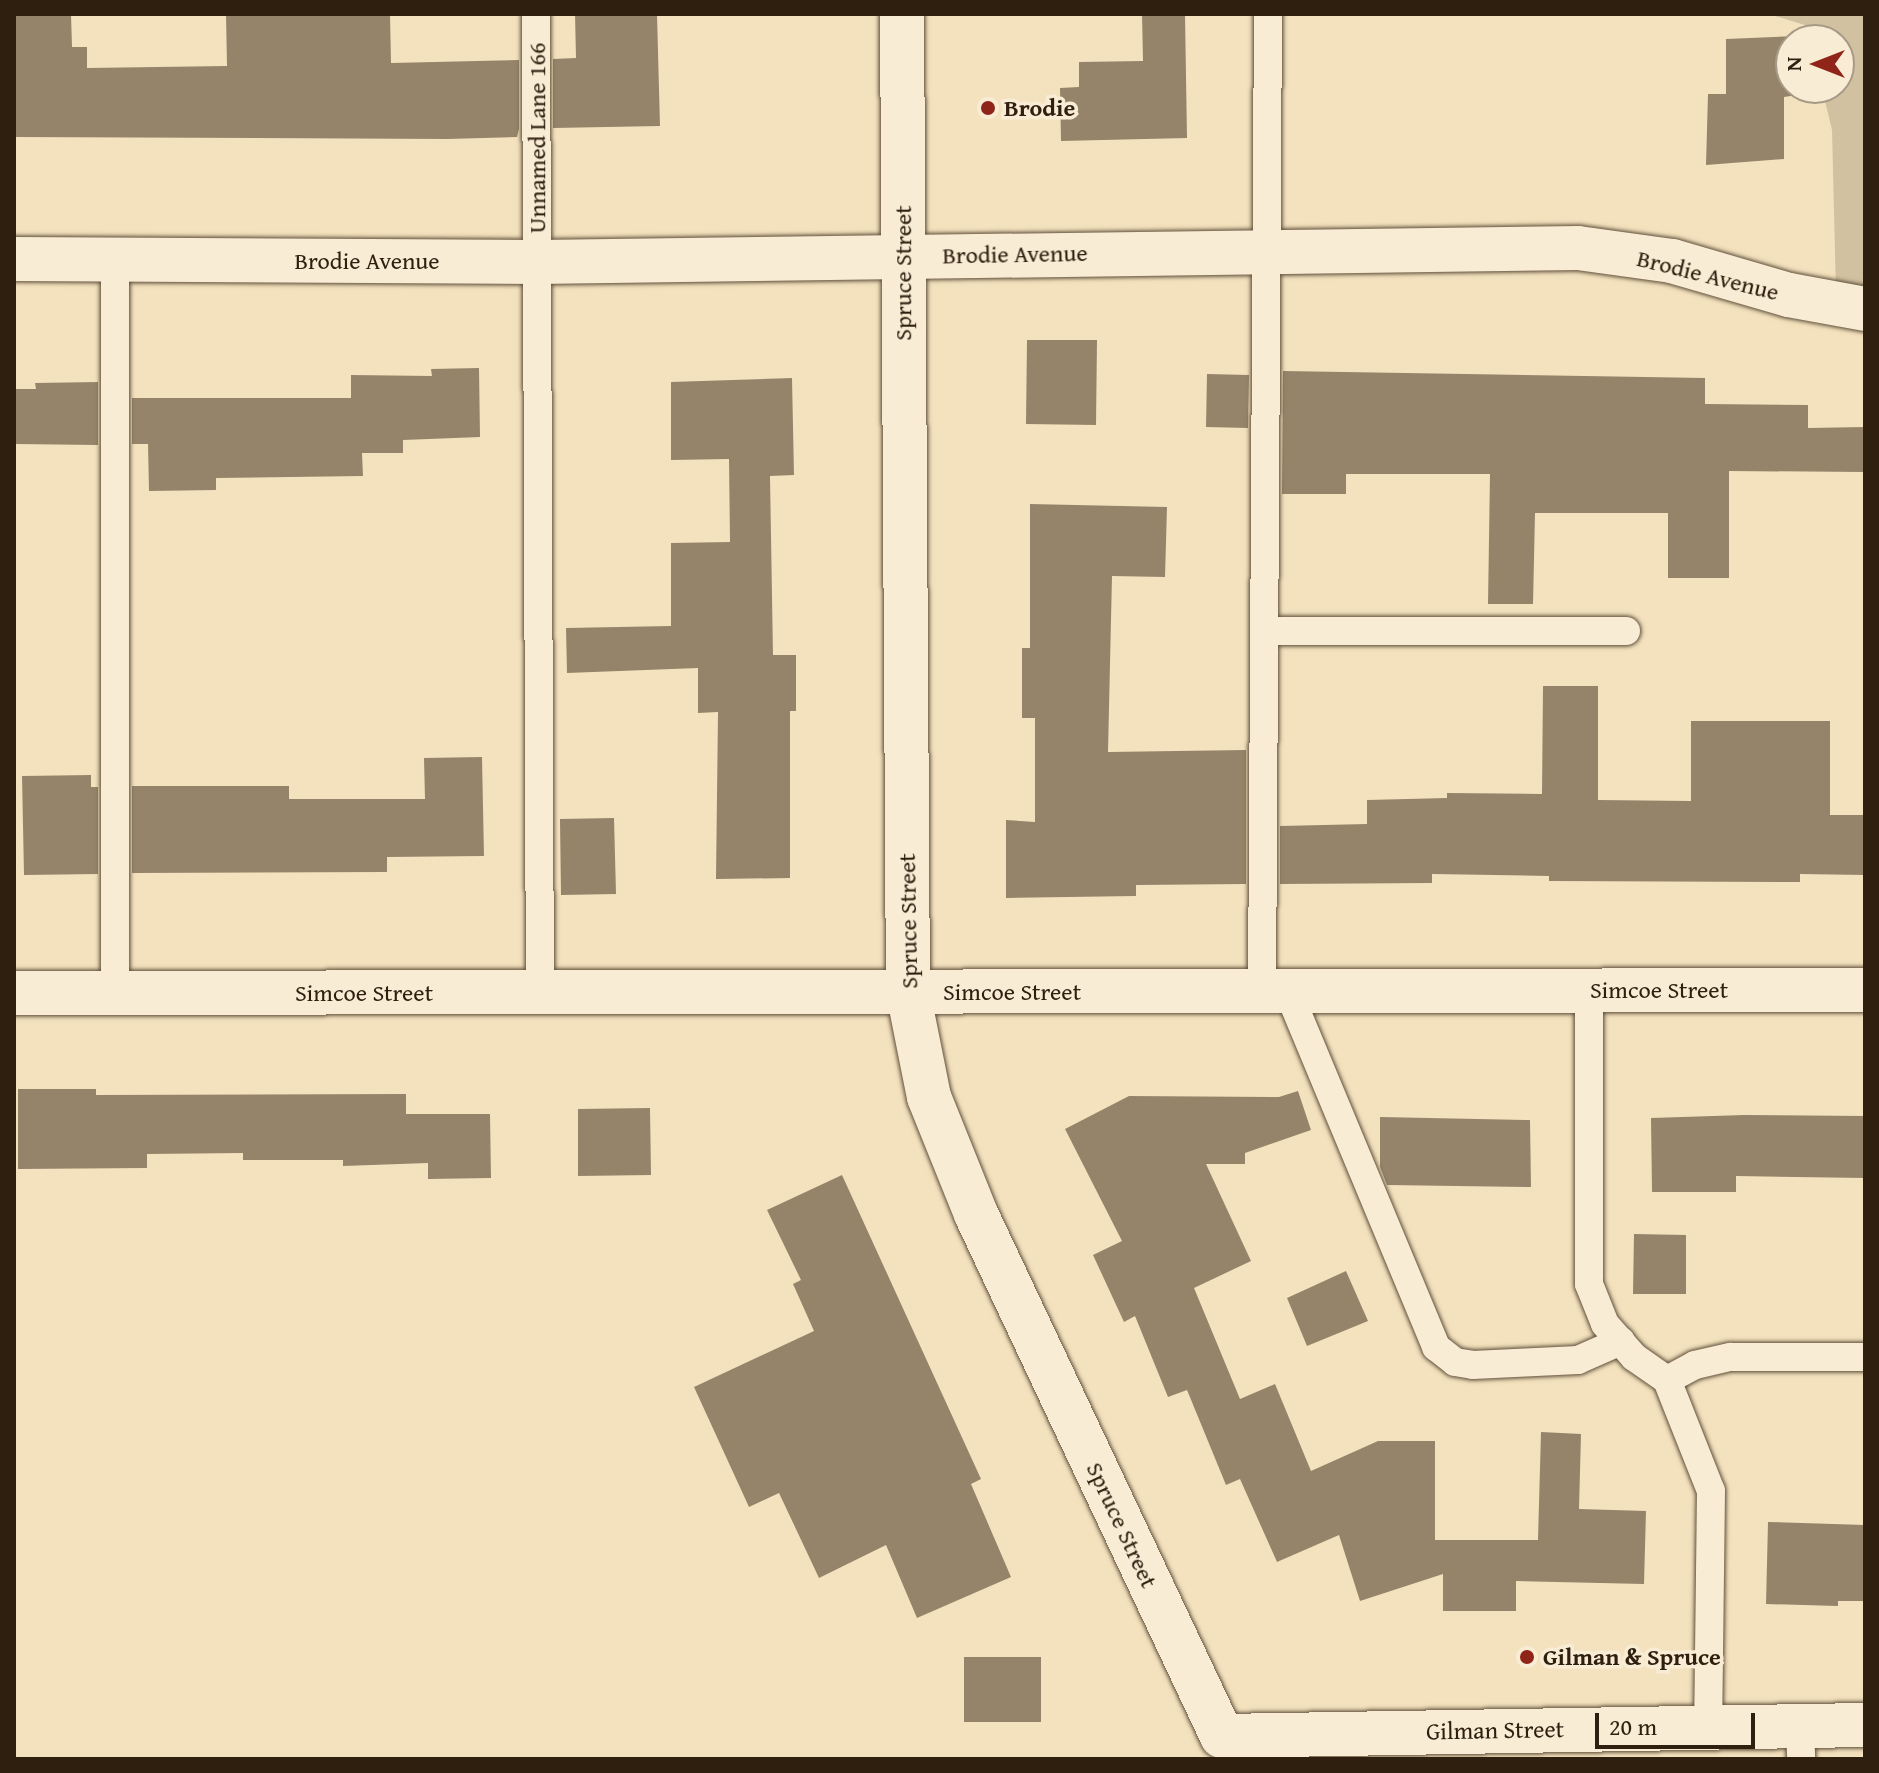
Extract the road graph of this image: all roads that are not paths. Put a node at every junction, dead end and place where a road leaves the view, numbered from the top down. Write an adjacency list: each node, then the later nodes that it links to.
1 (536, 14): 8 (lane, Unnamed Lane 166)
2 (902, 14): 5 (street, Spruce Street)
3 (1268, 14): 4 (lane)
4 (1266, 252): 5 (street, Brodie Avenue); 9 (street, Brodie Avenue); 10 (lane)
5 (902, 256): 8 (street, Brodie Avenue); 16 (street, Spruce Street)
6 (14, 259): 7 (street, Brodie Avenue)
7 (115, 259): 8 (street, Brodie Avenue); 18 (lane)
8 (537, 262): 15 (lane, Unnamed Lane 166)
9 (1865, 309)
10 (1264, 631): 11 (lane); 14 (lane)
11 (1626, 631)
12 (1589, 990): 13 (street, Simcoe Street); 14 (street, Simcoe Street); 19 (lane)
13 (1865, 990)
14 (1275, 991): 16 (street, Simcoe Street); 19 (lane)
15 (540, 992): 16 (street, Simcoe Street); 18 (street, Simcoe Street)
16 (908, 992): 25 (street, Spruce Street)
17 (14, 993): 18 (street, Simcoe Street)
18 (115, 993)
19 (1621, 1341): 21 (lane)
20 (1865, 1357): 21 (lane)
21 (1667, 1380): 23 (lane)
22 (1865, 1725): 24 (street, Gilman Street)
23 (1708, 1726): 24 (street, Gilman Street); 25 (street, Gilman Street)
24 (1800, 1742)
25 (1227, 1748)

